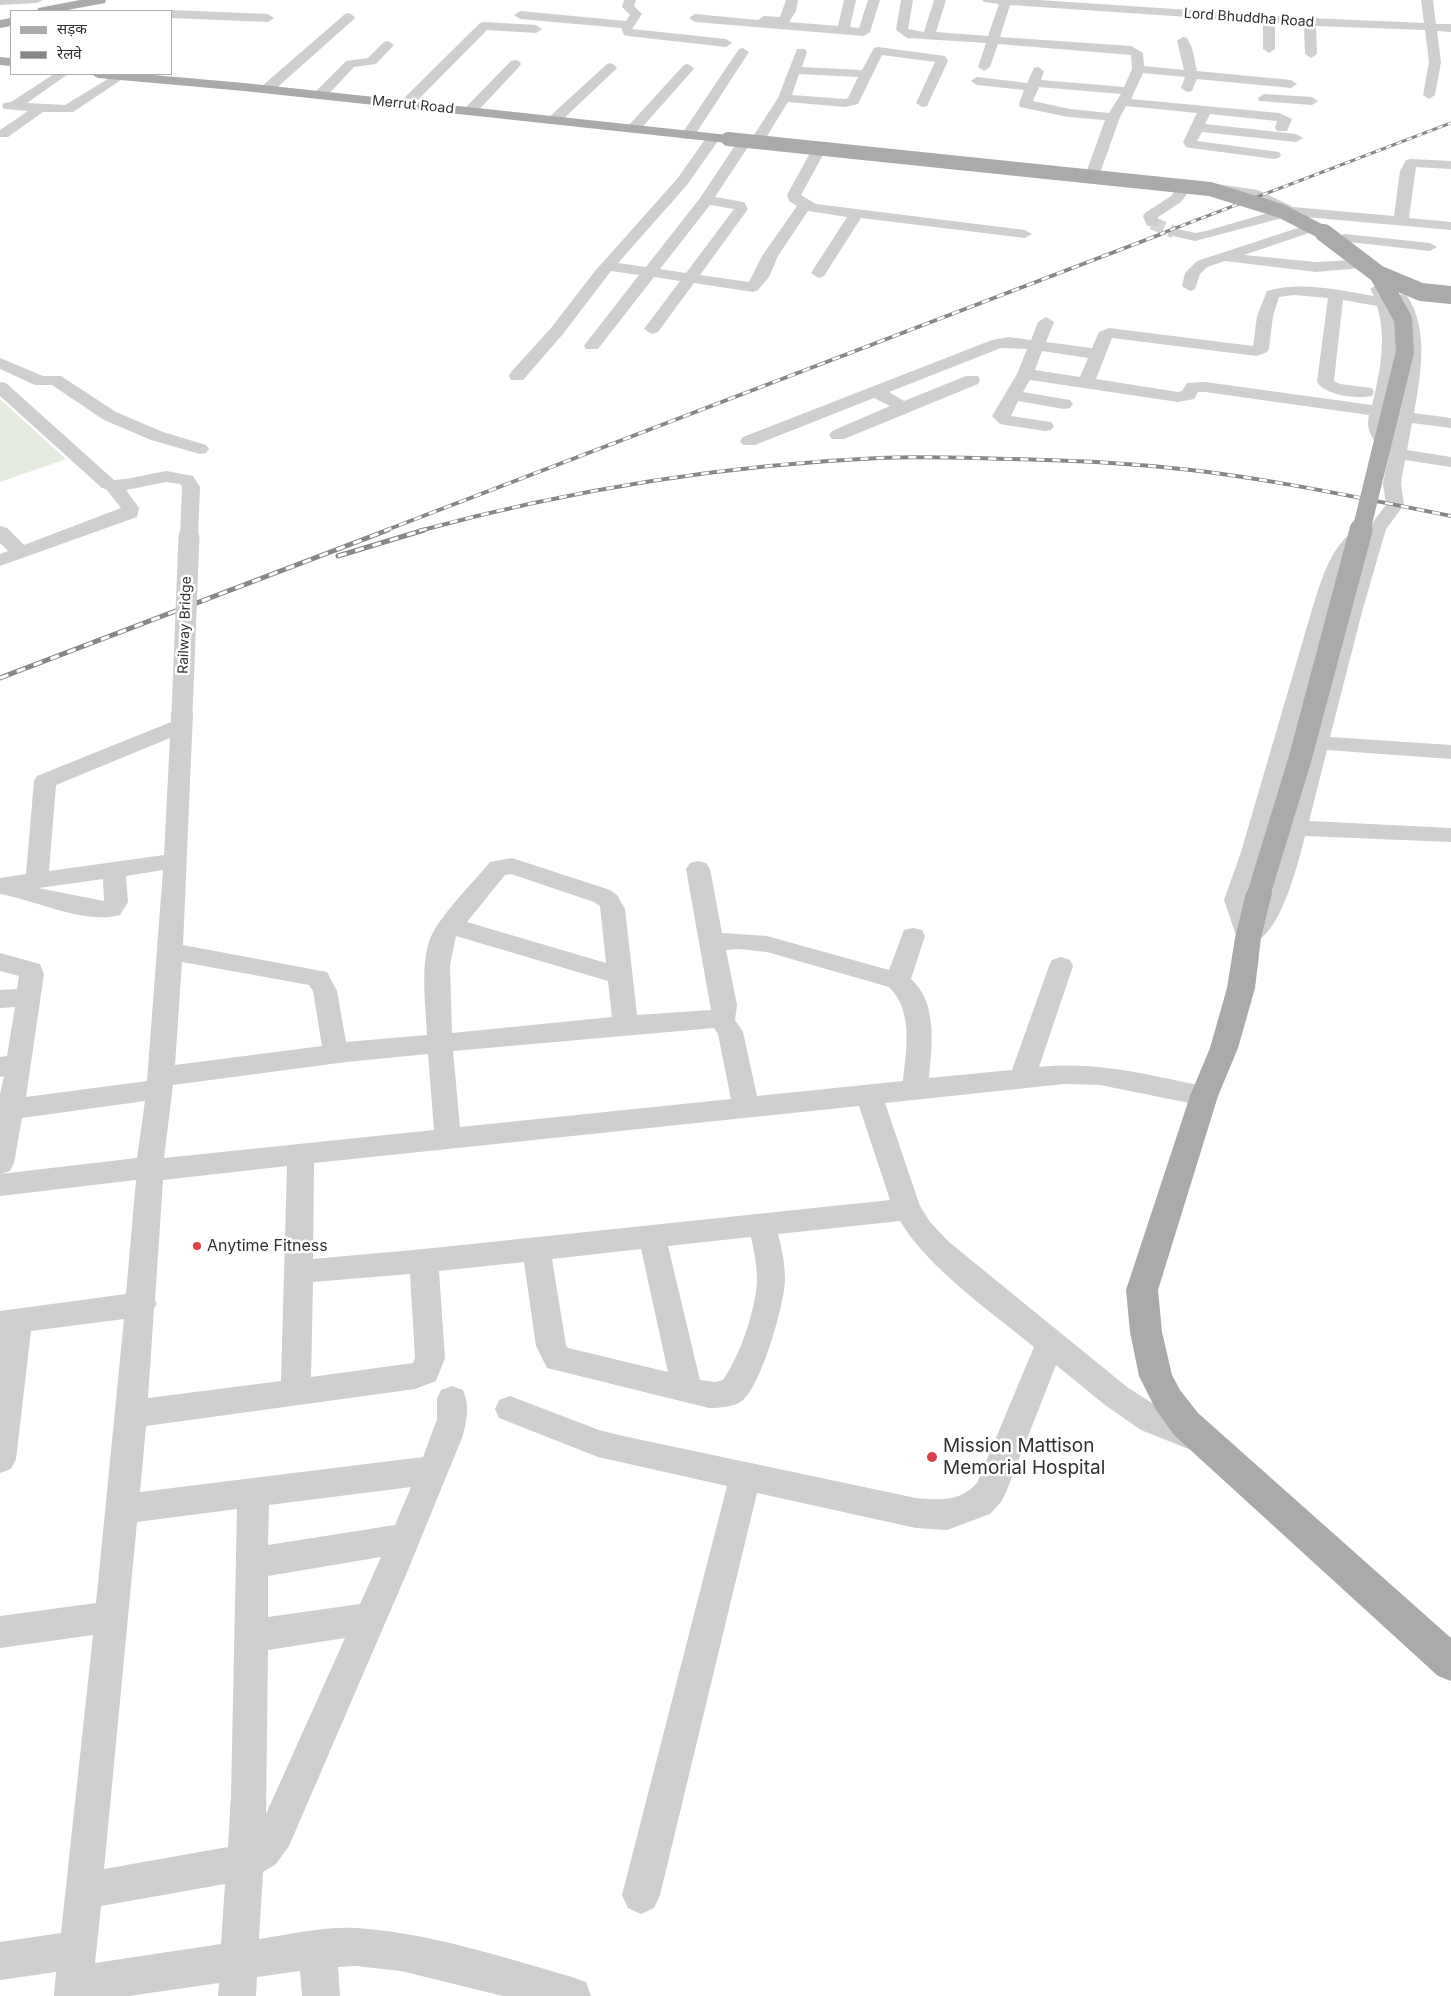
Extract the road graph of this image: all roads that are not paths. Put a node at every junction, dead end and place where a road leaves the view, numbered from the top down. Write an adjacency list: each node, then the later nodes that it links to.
1 (37, 0): 12 (street)
2 (181, 0): 23 (street)
3 (630, 0): 32 (street)
4 (792, 0): 31 (street)
5 (850, 0): 38 (street)
6 (874, 0): 38 (street)
7 (907, 0): 39 (street)
8 (940, 0): 39 (street)
9 (988, 0): 14 (street, Lord Bhuddha Road)
10 (1143, 0): 19 (street)
11 (1427, 0): 33 (street)
12 (18, 1): 15 (street); 20 (street)
13 (105, 1): 21 (main road); 22 (main road)
14 (1006, 1): 17 (street, Lord Bhuddha Road); 40 (street)
15 (0, 2)
16 (1123, 4): 18 (street, Lord Bhuddha Road); 19 (street, Lord Bhuddha Road)
17 (1036, 5): 18 (street, Lord Bhuddha Road)
18 (1080, 6): 37 (street)
19 (1201, 7): 28 (street, Lord Bhuddha Road)
20 (0, 10)
21 (49, 10)
22 (68, 10)
23 (172, 12)
24 (172, 13): 29 (street)
25 (520, 15): 32 (street)
26 (348, 16): 66 (street)
27 (695, 16): 31 (street)
28 (1274, 16): 30 (street, Lord Bhuddha Road); 45 (street)
29 (268, 18)
30 (1310, 22): 33 (street, Lord Bhuddha Road); 50 (street)
31 (779, 24): 38 (street)
32 (630, 25): 43 (street)
33 (1431, 28): 34 (street, Lord Bhuddha Road); 69 (street)
34 (1451, 28)
35 (536, 29): 74 (street)
36 (1032, 29): 42 (street)
37 (1075, 31)
38 (847, 35)
39 (929, 36): 40 (street)
40 (993, 40): 42 (street); 53 (street)
41 (1183, 41): 60 (street)
42 (1028, 42): 57 (street)
43 (726, 43)
44 (388, 45): 68 (street)
45 (1269, 49)
46 (862, 50): 47 (street)
47 (878, 51): 56 (street); 59 (street)
48 (743, 52): 89 (street)
49 (801, 52): 58 (street)
50 (1310, 54)
51 (515, 64): 80 (street)
52 (611, 67): 82 (street)
53 (984, 67)
54 (1238, 67): 60 (street)
55 (688, 68): 85 (street)
56 (868, 69): 58 (street); 59 (street); 71 (street)
57 (1138, 69): 60 (street); 67 (street)
58 (794, 70): 71 (street)
59 (938, 70): 75 (street)
60 (1190, 70): 65 (street); 78 (street)
61 (60, 75): 76 (street)
62 (109, 75): 66 (main road, Merrut Road); 77 (street)
63 (1035, 80): 64 (street); 67 (street); 81 (street)
64 (977, 81)
65 (1292, 84)
66 (267, 89): 68 (main road, Merrut Road)
67 (1129, 91): 73 (street)
68 (320, 95): 74 (main road, Merrut Road)
69 (1429, 95)
70 (1251, 97): 72 (street)
71 (784, 98): 87 (street)
72 (1312, 101)
73 (1121, 102): 78 (street); 81 (street)
74 (406, 104): 80 (main road, Merrut Road)
75 (922, 104)
76 (6, 105): 77 (street)
77 (40, 108): 86 (street)
78 (1179, 108): 79 (street)
79 (1205, 110): 83 (street); 84 (street)
80 (470, 111): 82 (main road, Merrut Road)
81 (1113, 117): 93 (street)
82 (554, 120): 85 (main road, Merrut Road)
83 (1196, 127): 88 (street); 91 (street)
84 (1282, 128)
85 (633, 129): 89 (main road, Merrut Road)
86 (3, 134)
87 (759, 138): 89 (street); 93 (street)
88 (1296, 138)
89 (714, 139): 90 (street); 96 (street); 109 (street); 114 (main road, Merrut Road, bridge)
90 (817, 153): 95 (street); 97 (street)
91 (1274, 156)
92 (1451, 165): 100 (street)
93 (1093, 173): 94 (street)
94 (1206, 187): 95 (street); 99 (street)
95 (1184, 189): 101 (street)
96 (706, 200): 110 (street); 112 (street)
97 (805, 205): 98 (street); 112 (street)
98 (856, 214): 104 (street); 111 (street)
99 (1301, 218): 100 (street); 103 (street); 105 (street); 107 (street); 108 (street)
100 (1402, 221): 102 (street)
101 (1152, 223)
102 (1451, 226)
103 (1174, 232)
104 (1026, 234)
105 (1345, 238): 106 (street); 118 (street)
106 (1430, 247)
107 (1222, 257): 108 (street); 113 (street)
108 (1356, 265): 114 (street)
109 (608, 266): 110 (street); 126 (street)
110 (651, 272): 112 (street); 121 (street)
111 (819, 273)
112 (691, 279): 120 (street)
113 (1190, 286)
114 (1382, 293): 115 (main road, bridge); 116 (street); 118 (main road, bridge); 118 (street); 131 (street)
115 (1451, 294): 118 (street)
116 (1336, 296): 123 (street); 131 (street)
117 (1451, 300): 118 (main road)
118 (1402, 305): 136 (street); 161 (main road, bridge)
119 (1046, 322): 122 (street)
120 (652, 329)
121 (592, 346)
122 (1036, 346): 123 (street); 125 (street); 130 (street)
123 (1097, 354): 128 (street)
124 (0, 363): 143 (street)
125 (1025, 374): 128 (street); 132 (street)
126 (517, 376)
127 (972, 380): 134 (street)
128 (1086, 383): 135 (street)
129 (0, 388): 144 (street)
130 (875, 391): 134 (street); 140 (street)
131 (1383, 394): 135 (street)
132 (1012, 396): 133 (street); 138 (street)
133 (1064, 404)
134 (903, 406): 139 (street)
135 (1379, 411): 141 (street)
136 (1405, 417): 137 (street); 141 (street)
137 (1451, 423)
138 (1045, 426)
139 (838, 435)
140 (749, 441)
141 (1398, 453): 142 (street); 145 (street)
142 (1451, 462)
143 (141, 480): 144 (street); 149 (street, Railway Bridge, bridge)
144 (114, 486): 147 (street)
145 (1376, 529): 150 (street); 161 (street)
146 (0, 532): 147 (street)
147 (21, 553): 148 (street)
148 (0, 560)
149 (181, 719): 154 (street, Railway Bridge); 157 (street)
150 (1317, 743): 151 (street); 152 (street)
151 (1451, 752)
152 (1295, 828): 153 (street); 161 (street)
153 (1451, 835)
154 (175, 861): 155 (street); 163 (street, Railway Bridge)
155 (114, 869): 157 (street); 158 (street)
156 (698, 869): 162 (street)
157 (37, 881): 158 (street)
158 (0, 886)
159 (451, 926): 166 (street); 166 (street); 172 (street)
160 (914, 936): 167 (street)
161 (1248, 938): 179 (main road)
162 (712, 942): 167 (street); 170 (street)
163 (171, 951): 173 (street); 176 (street, Railway Bridge)
164 (0, 962): 168 (street)
165 (1061, 966): 175 (street)
166 (620, 976): 171 (street)
167 (898, 981): 177 (street)
168 (28, 997): 169 (street); 174 (street)
169 (0, 999)
170 (722, 1021): 171 (street); 180 (street)
171 (625, 1024): 172 (street)
172 (439, 1045): 173 (street); 182 (street)
173 (346, 1052): 176 (street)
174 (9, 1066): 181 (street)
175 (1022, 1079): 177 (street); 179 (street)
176 (160, 1083): 181 (street); 185 (street, Railway Bridge)
177 (915, 1091): 178 (street)
178 (869, 1096): 180 (street); 187 (street)
179 (1204, 1096): 202 (main road)
180 (746, 1108): 182 (street)
181 (12, 1109): 184 (street)
182 (448, 1139): 183 (street)
183 (300, 1156): 185 (street); 192 (street)
184 (0, 1163)
185 (151, 1167): 186 (street); 193 (street, Railway Bridge)
186 (0, 1185)
187 (907, 1209): 188 (street); 195 (street)
188 (762, 1224): 189 (street); 196 (street)
189 (652, 1236): 190 (street); 196 (street)
190 (536, 1249): 191 (street); 196 (street)
191 (424, 1261): 192 (street); 197 (street)
192 (297, 1272): 197 (street)
193 (142, 1304): 194 (street); 201 (street, Railway Bridge)
194 (9, 1322): 199 (street)
195 (1050, 1343): 202 (street); 205 (street)
196 (687, 1390)
197 (296, 1393): 201 (street)
198 (452, 1399): 204 (street)
199 (4, 1400): 203 (street)
200 (510, 1409): 205 (street)
201 (132, 1414): 207 (street, Railway Bridge)
202 (1205, 1442): 214 (main road)
203 (0, 1459)
204 (433, 1470): 206 (street); 208 (street)
205 (744, 1476): 217 (street)
206 (253, 1492): 207 (street); 209 (street)
207 (122, 1509): 210 (street, Railway Bridge)
208 (405, 1538): 209 (street); 211 (street)
209 (252, 1563): 213 (street)
210 (111, 1617): 212 (street); 216 (street, Railway Bridge)
211 (371, 1618): 213 (street); 215 (street)
212 (0, 1632)
213 (252, 1636): 215 (street)
214 (1451, 1663)
215 (246, 1862): 216 (street); 221 (street)
216 (83, 1891): 220 (street, Railway Bridge)
217 (641, 1895)
218 (318, 1949): 221 (street); 222 (street); 223 (street)
219 (0, 1961): 220 (street)
220 (74, 1977): 221 (street)
221 (238, 1978)
222 (321, 1996)
223 (572, 1996)

